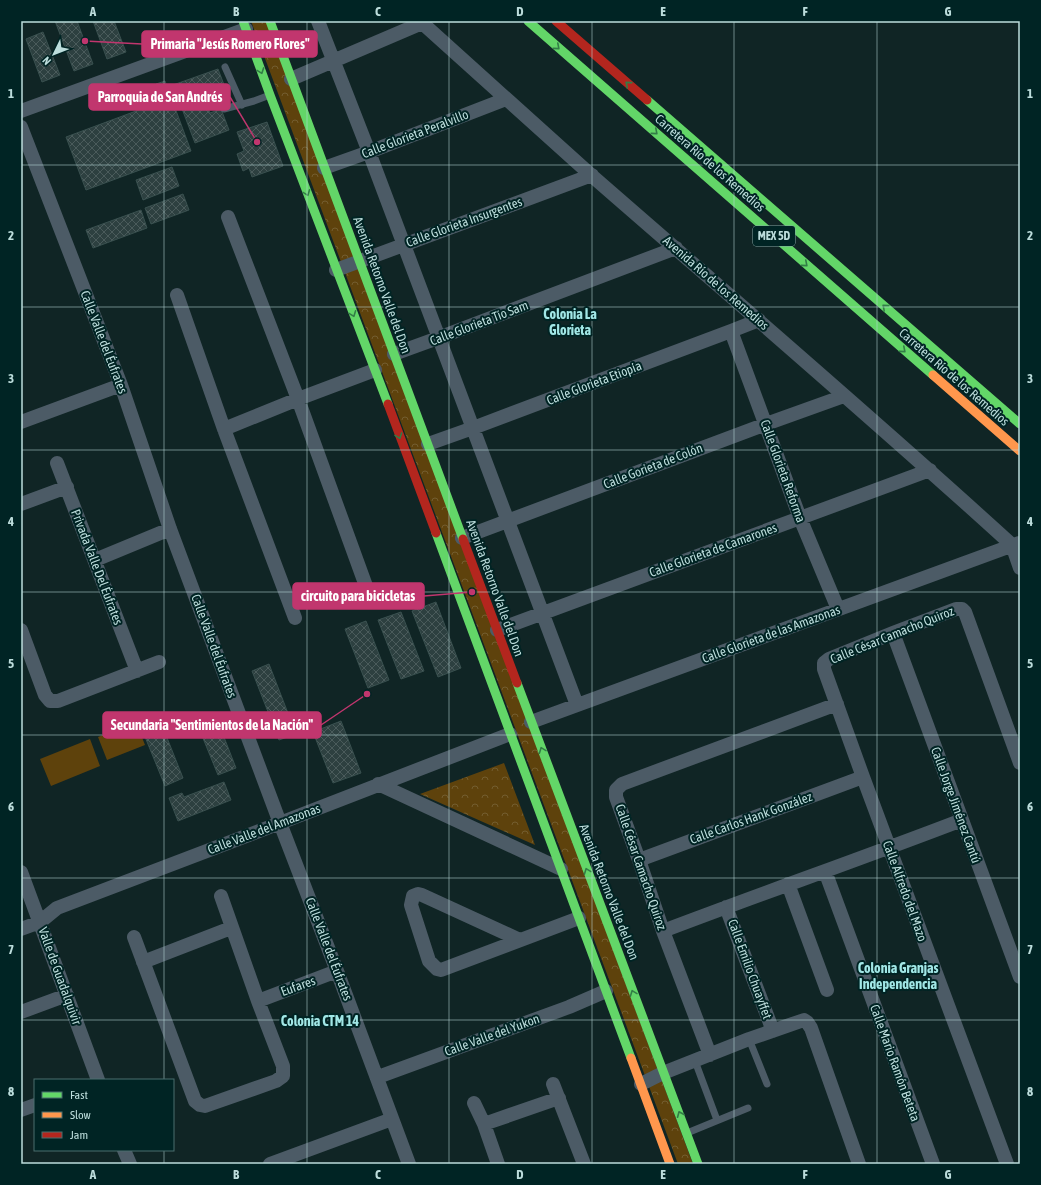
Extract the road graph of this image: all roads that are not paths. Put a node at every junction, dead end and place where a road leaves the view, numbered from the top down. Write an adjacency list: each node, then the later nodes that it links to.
1 (270, 21): 9 (main road, Avenida Retorno Valle del Don)
2 (318, 21): 7 (street)
3 (528, 21): 39 (main road, Carretera Río de los Remedios / MEX 5D, one-way to 39)
4 (556, 21): 35 (main road, Carretera Río de los Remedios / MEX 5D, one-way to 4)
5 (421, 22): 7 (street); 11 (street, Avenida Río de los Remedios)
6 (244, 25): 10 (main road, one-way to 10); 14 (street)
7 (333, 61): 9 (street); 16 (street)
8 (225, 66): 12 (lane)
9 (291, 79): 17 (main road, Avenida Retorno Valle del Don)
10 (270, 95): 12 (lane); 23 (main road, one-way to 23)
11 (506, 99): 16 (street, Calle Glorieta Peralvillo); 18 (street, Avenida Río de los Remedios)
12 (242, 105): 13 (lane)
13 (224, 109)
14 (21, 111)
15 (21, 127): 30 (street, Calle Valle del Éufrates)
16 (369, 152): 17 (street, Calle Glorieta Peralvillo); 20 (street)
17 (324, 168): 22 (main road, Avenida Retorno Valle del Don)
18 (592, 175): 20 (street, Calle Glorieta Insurgentes); 21 (street, Avenida Río de los Remedios)
19 (228, 217): 32 (street)
20 (404, 245): 22 (street, Calle Glorieta Insurgentes); 27 (street)
21 (676, 248): 25 (street, Avenida Río de los Remedios); 27 (street, Calle Glorieta Tío Sam)
22 (359, 262): 23 (street, Calle Glorieta Insurgentes); 28 (main road, Avenida Retorno Valle del Don)
23 (336, 270): 29 (main road, one-way to 29)
24 (177, 295): 37 (street)
25 (759, 320): 26 (street, Calle Glorieta Etiopía); 31 (street, Avenida Río de los Remedios)
26 (731, 331): 34 (street, Calle Glorieta Reforma); 36 (street, Calle Glorieta Etiopía)
27 (438, 338): 28 (street, Calle Glorieta Tío Sam); 36 (street)
28 (394, 354): 38 (main road, Avenida Retorno Valle del Don)
29 (375, 370): 32 (street); 64 (main road, one-way to 64)
30 (121, 385): 33 (street); 46 (street, Calle Valle del Éufrates)
31 (844, 396): 34 (street, Calle Gorieta de Colón); 41 (street, Avenida Río de los Remedios)
32 (298, 399): 37 (street); 51 (street)
33 (21, 422)
34 (766, 424): 44 (street, Calle Glorieta Reforma); 45 (street, Calle Gorieta de Colón)
35 (1020, 424)
36 (472, 428): 38 (street, Calle Glorieta Etiopía); 45 (street)
37 (224, 429): 54 (street)
38 (428, 444): 47 (main road, Avenida Retorno Valle del Don)
39 (1020, 451)
40 (58, 463): 42 (street, Privada Valle Del Éufrates)
41 (930, 470): 44 (street, Calle Glorieta de Camarones); 48 (street, Avenida Río de los Remedios)
42 (67, 487): 43 (street); 49 (street, Privada Valle Del Éufrates)
43 (21, 504)
44 (800, 518): 52 (street, Calle Glorieta Reforma); 53 (street, Calle Glorieta de Camarones)
45 (508, 521): 47 (street, Calle Gorieta de Colón); 53 (street)
46 (170, 529): 49 (street, Privada Valle Del Éufrates); 69 (street, Calle Valle del Éufrates)
47 (462, 538): 56 (main road, Avenida Retorno Valle del Don)
48 (1017, 546): 50 (street); 52 (street, Calle Glorieta de las Amazonas)
49 (95, 560): 60 (street, Privada Valle Del Éufrates)
50 (1020, 568)
51 (370, 597)
52 (838, 610): 62 (street, Calle Glorieta de las Amazonas)
53 (542, 613): 56 (street, Calle Glorieta de Camarones); 62 (street)
54 (295, 618)
55 (21, 630): 60 (street)
56 (497, 630): 63 (main road, Avenida Retorno Valle del Don)
57 (893, 633): 59 (street, Calle César Camacho Quiroz); 65 (street, Calle César Camacho Quiroz); 68 (street, Calle Jorge Jiménez Cantú)
58 (159, 662): 60 (street)
59 (824, 663): 61 (street, Calle Alfredo del Mazo)
60 (137, 671)
61 (836, 704): 66 (street, Calle Alfredo del Mazo); 71 (street, Calle César Camacho Quiroz)
62 (577, 705): 63 (street, Calle Glorieta de las Amazonas)
63 (531, 722): 97 (main road, Avenida Retorno Valle del Don, one-way to 63)
64 (510, 734): 67 (street, Calle Valle del Amazonas); 72 (main road)
65 (1020, 763)
66 (863, 777): 70 (street, Calle Alfredo del Mazo); 71 (street, Calle Carlos Hank González)
67 (378, 784): 69 (street, Calle Valle del Amazonas); 72 (street)
68 (962, 820): 70 (street); 87 (street, Calle Jorge Jiménez Cantú)
69 (280, 823): 79 (street, Calle Valle del Amazonas); 86 (street, Calle Valle del Éufrates)
70 (889, 848): 73 (street); 120 (street, Calle Alfredo del Mazo)
71 (640, 860): 82 (street, Calle César Camacho Quiroz)
72 (561, 869): 78 (main road)
73 (825, 871): 75 (street); 119 (street, Calle Mario Ramón Beteta)
74 (21, 872): 79 (street, Valle de Guadalquivir)
75 (788, 884): 77 (street); 88 (street)
76 (221, 896): 80 (street)
77 (726, 907): 82 (street); 93 (street, Calle Emilio Chuayffet)
78 (579, 918): 84 (street); 89 (main road)
79 (40, 922): 81 (street, Calle Valle del Amazonas); 90 (street, Valle de Guadalquivir)
80 (231, 928): 85 (street); 91 (street)
81 (21, 929)
82 (663, 931): 95 (street, Calle César Camacho Quiroz)
83 (134, 937): 85 (street)
84 (520, 940): 84 (street)
85 (143, 962): 91 (street)
86 (338, 971): 91 (street, Eufares); 98 (street, Calle Valle del Éufrates)
87 (1020, 977)
88 (827, 990)
89 (606, 991): 98 (street, Calle Valle del Yukon); 101 (main road)
90 (67, 995): 92 (street); 99 (street, Valle de Guadalquivir)
91 (258, 1001)
92 (21, 1012)
93 (773, 1031): 94 (street); 118 (street)
94 (749, 1040): 95 (street); 102 (lane)
95 (710, 1055): 96 (street)
96 (695, 1061): 97 (street); 109 (lane)
97 (662, 1073): 101 (street); 111 (main road, Avenida Retorno Valle del Don, one-way to 97)
98 (378, 1078): 108 (street, Calle Valle del Éufrates)
99 (98, 1079)
100 (553, 1084): 103 (street)
101 (641, 1084): 116 (main road)
102 (767, 1084)
103 (559, 1098): 110 (street); 115 (street)
104 (474, 1103): 110 (street)
105 (34, 1105): 107 (street)
106 (748, 1108): 109 (lane)
107 (21, 1110)
108 (392, 1119): 112 (street); 113 (street, Calle Valle del Éufrates)
109 (717, 1120): 111 (lane)
110 (484, 1124): 114 (street)
111 (687, 1133): 117 (main road, Avenida Retorno Valle del Don)
112 (270, 1164)
113 (409, 1164)
114 (498, 1164)
115 (584, 1164)
116 (670, 1164)
117 (698, 1164)
118 (859, 1164)
119 (932, 1164)
120 (1007, 1164)

